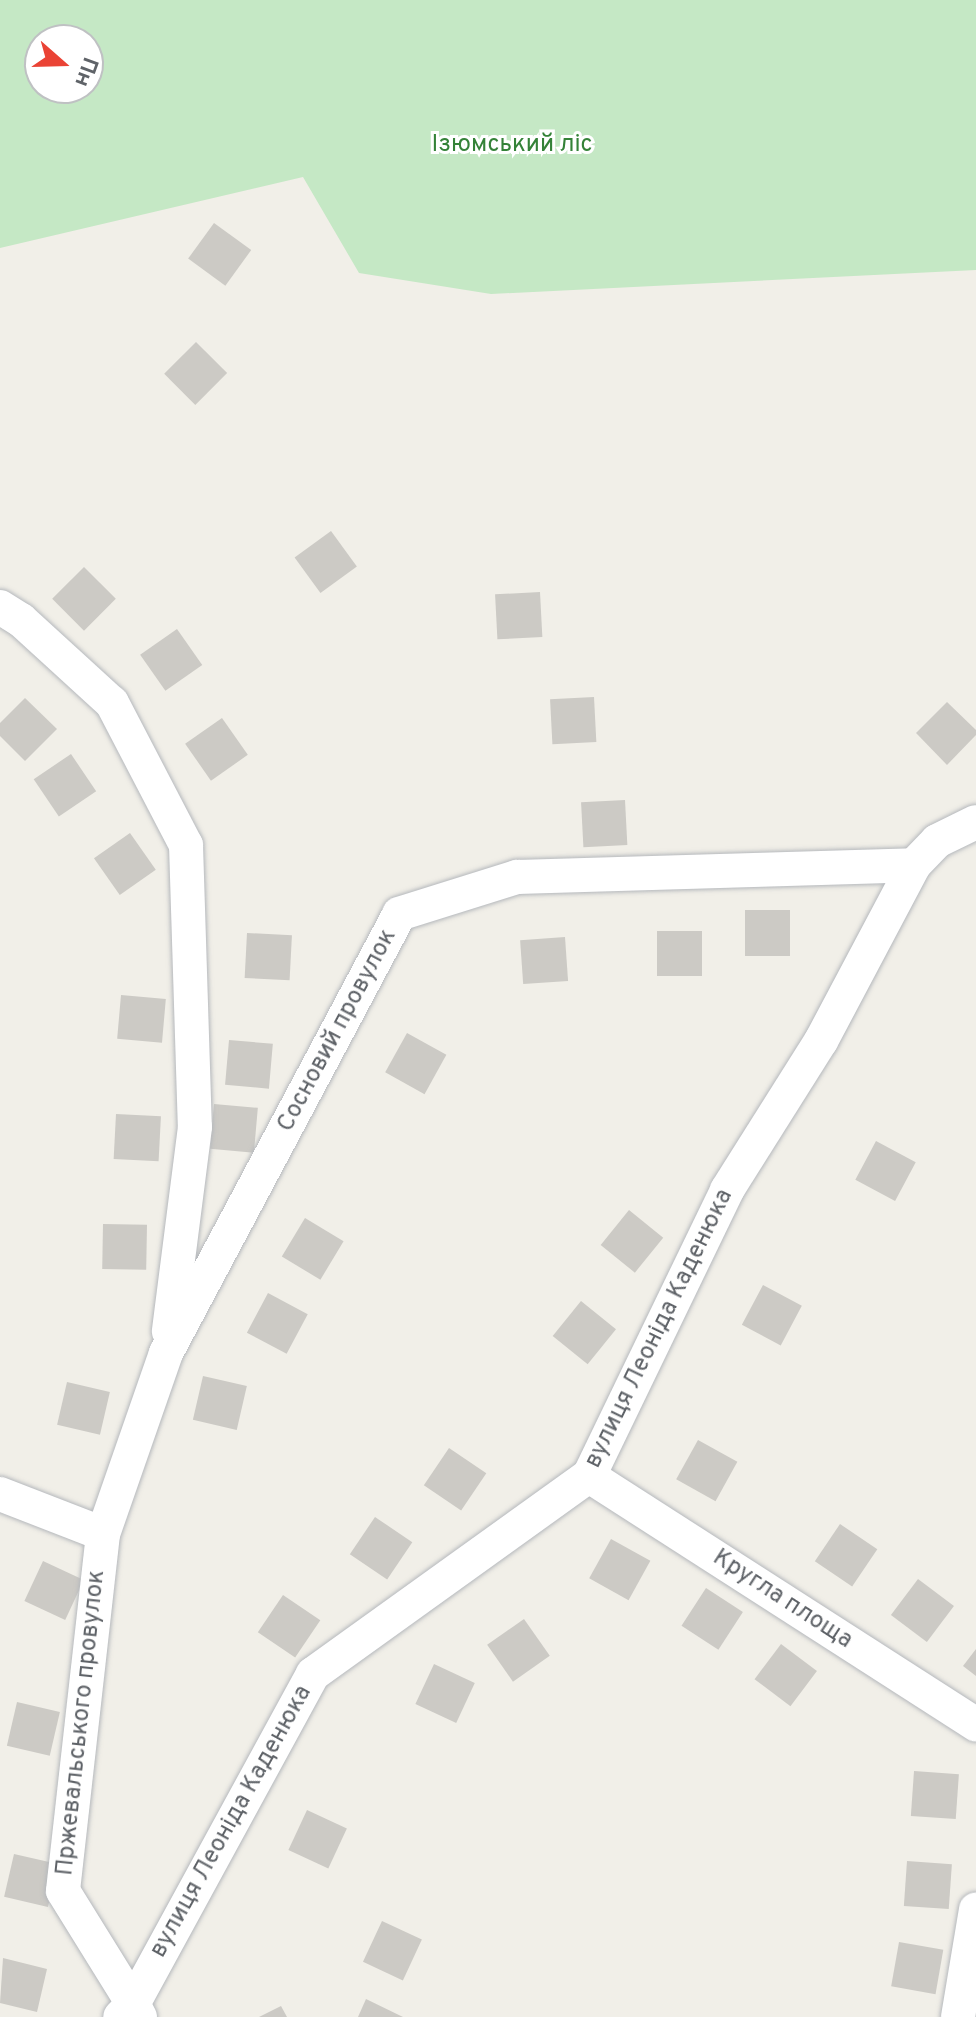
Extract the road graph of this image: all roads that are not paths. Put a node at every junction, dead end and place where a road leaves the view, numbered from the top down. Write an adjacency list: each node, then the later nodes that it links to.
1 (0, 607): 4 (street, Сосновий провулок)
2 (976, 822): 3 (street, вулиця Леоніда Каденюка)
3 (914, 865): 4 (street, Сосновий провулок); 5 (street, вулиця Леоніда Каденюка)
4 (166, 1353): 7 (street, Сосновий провулок)
5 (589, 1476): 8 (street, Кругла площа); 10 (street, вулиця Леоніда Каденюка)
6 (0, 1494): 7 (street)
7 (103, 1534): 10 (street, Пржевальського провулок)
8 (976, 1724)
9 (976, 1909): 11 (street)
10 (131, 2013)
11 (958, 2017)

